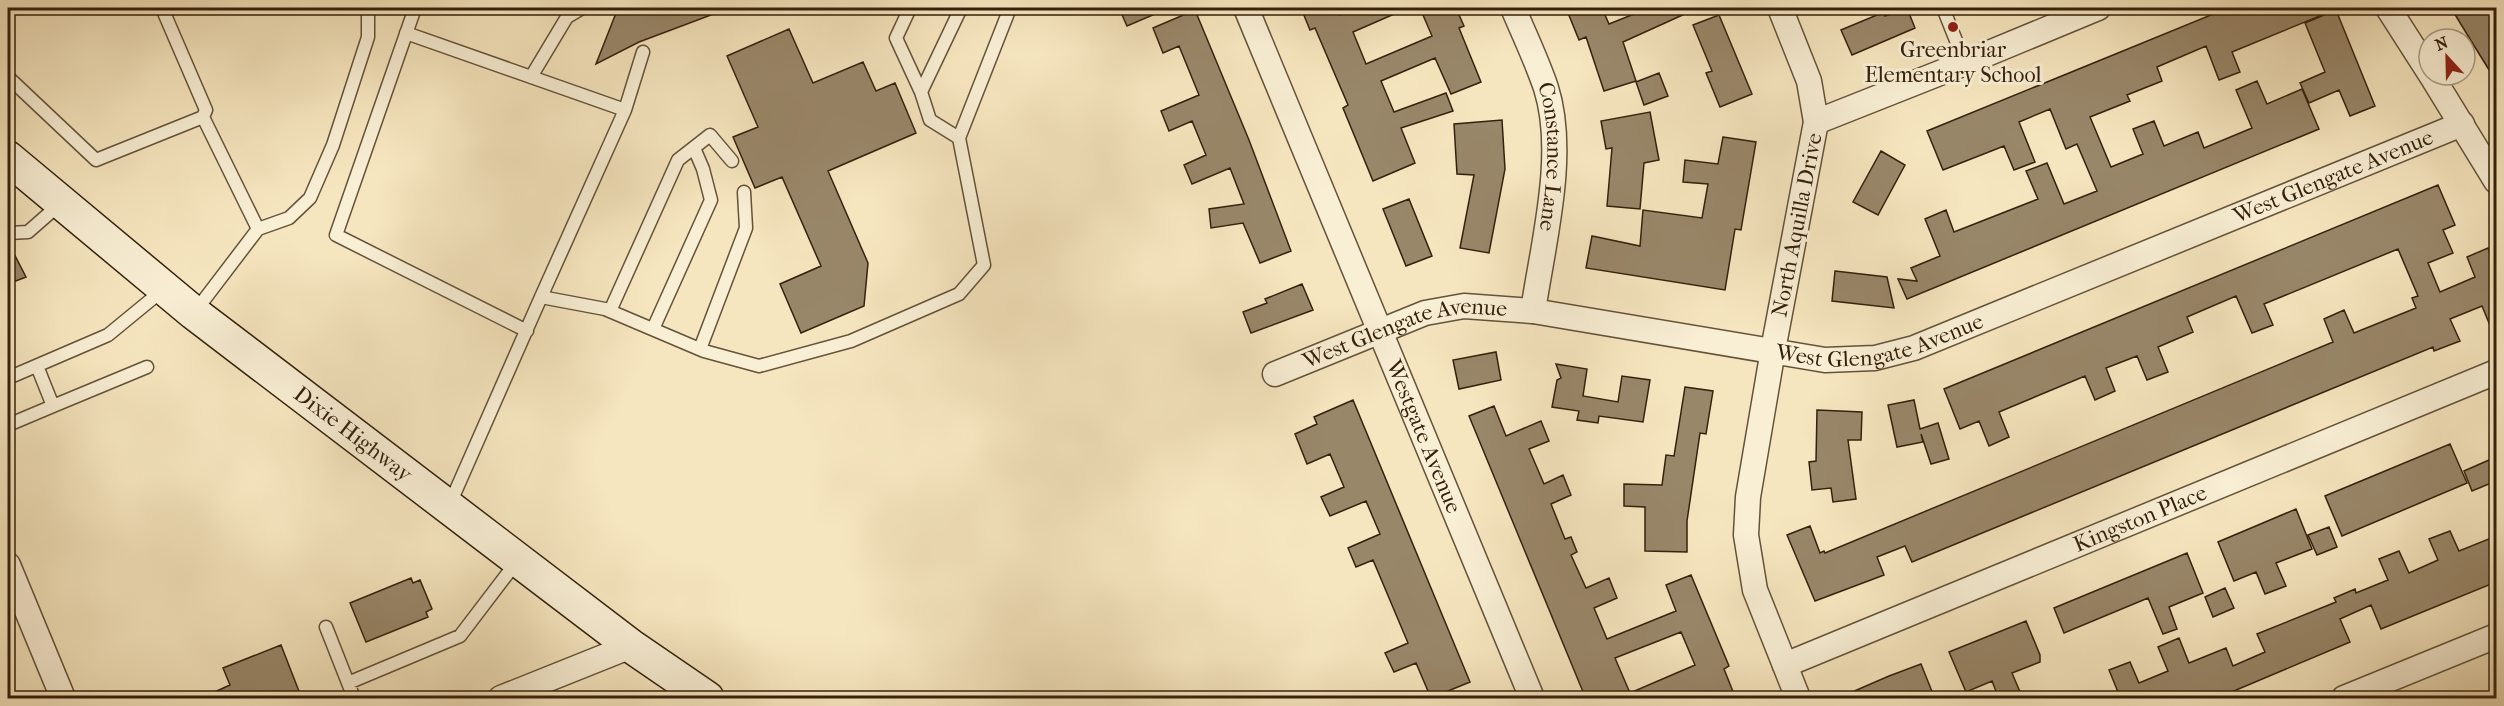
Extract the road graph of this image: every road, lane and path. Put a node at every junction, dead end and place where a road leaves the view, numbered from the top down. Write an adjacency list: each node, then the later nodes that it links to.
1 (162, 8): 23 (lane)
2 (368, 8): 33 (lane)
3 (415, 8): 14 (lane)
4 (582, 8): 19 (lane)
5 (910, 8): 21 (lane)
6 (961, 8): 21 (lane)
7 (1010, 8): 26 (lane)
8 (1246, 8): 42 (street, Westgate Avenue)
9 (1513, 8): 38 (street, Constance Lane)
10 (1780, 8): 24 (street, North Aquilla Drive)
11 (1942, 8): 17 (lane)
12 (2098, 8): 17 (street)
13 (2388, 8): 16 (street)
14 (406, 33): 19 (lane); 41 (lane)
15 (643, 52): 22 (lane)
16 (2417, 54)
17 (1965, 63): 24 (street)
18 (8, 77): 23 (lane)
19 (531, 77): 22 (lane)
20 (2438, 87): 25 (street)
21 (921, 92): 26 (lane)
22 (625, 110): 36 (lane)
23 (203, 117): 33 (lane)
24 (1816, 122): 44 (street, North Aquilla Drive)
25 (2462, 123): 30 (street); 44 (street, West Glengate Avenue)
26 (958, 138): 43 (lane)
27 (694, 148): 29 (lane); 37 (lane); 40 (lane)
28 (8, 158): 32 (main road, Dixie Highway)
29 (732, 161)
30 (2496, 181)
31 (744, 192): 43 (lane)
32 (61, 202): 34 (lane); 35 (main road, Dixie Highway)
33 (258, 229): 39 (lane)
34 (8, 233)
35 (165, 289): 39 (main road, Dixie Highway); 45 (lane)
36 (541, 297): 37 (lane); 41 (lane)
37 (610, 311): 40 (lane)
38 (1533, 311): 42 (street, West Glengate Avenue); 44 (street, West Glengate Avenue)
39 (194, 313): 52 (main road, Dixie Highway)
40 (653, 329): 43 (lane)
41 (526, 330): 52 (lane)
42 (1381, 332): 48 (street, West Glengate Avenue); 64 (street, Westgate Avenue)
43 (700, 350)
44 (1773, 350): 58 (street, North Aquilla Drive)
45 (37, 366): 49 (lane); 50 (lane)
46 (147, 367): 50 (lane)
47 (2496, 372): 58 (street, Kingston Place)
48 (1275, 374)
49 (8, 378)
50 (53, 406): 51 (lane)
51 (8, 425)
52 (449, 507): 53 (main road, Dixie Highway)
53 (518, 560): 57 (main road, Dixie Highway); 59 (lane)
54 (8, 565): 60 (street)
55 (326, 627): 59 (lane)
56 (2496, 636): 66 (street)
57 (631, 646): 62 (street); 63 (main road, Dixie Highway)
58 (1785, 665): 65 (street, North Aquilla Drive)
59 (348, 683): 61 (lane)
60 (63, 699)
61 (354, 699)
62 (501, 699)
63 (707, 699)
64 (1532, 699)
65 (1798, 699)
66 (2344, 699)

